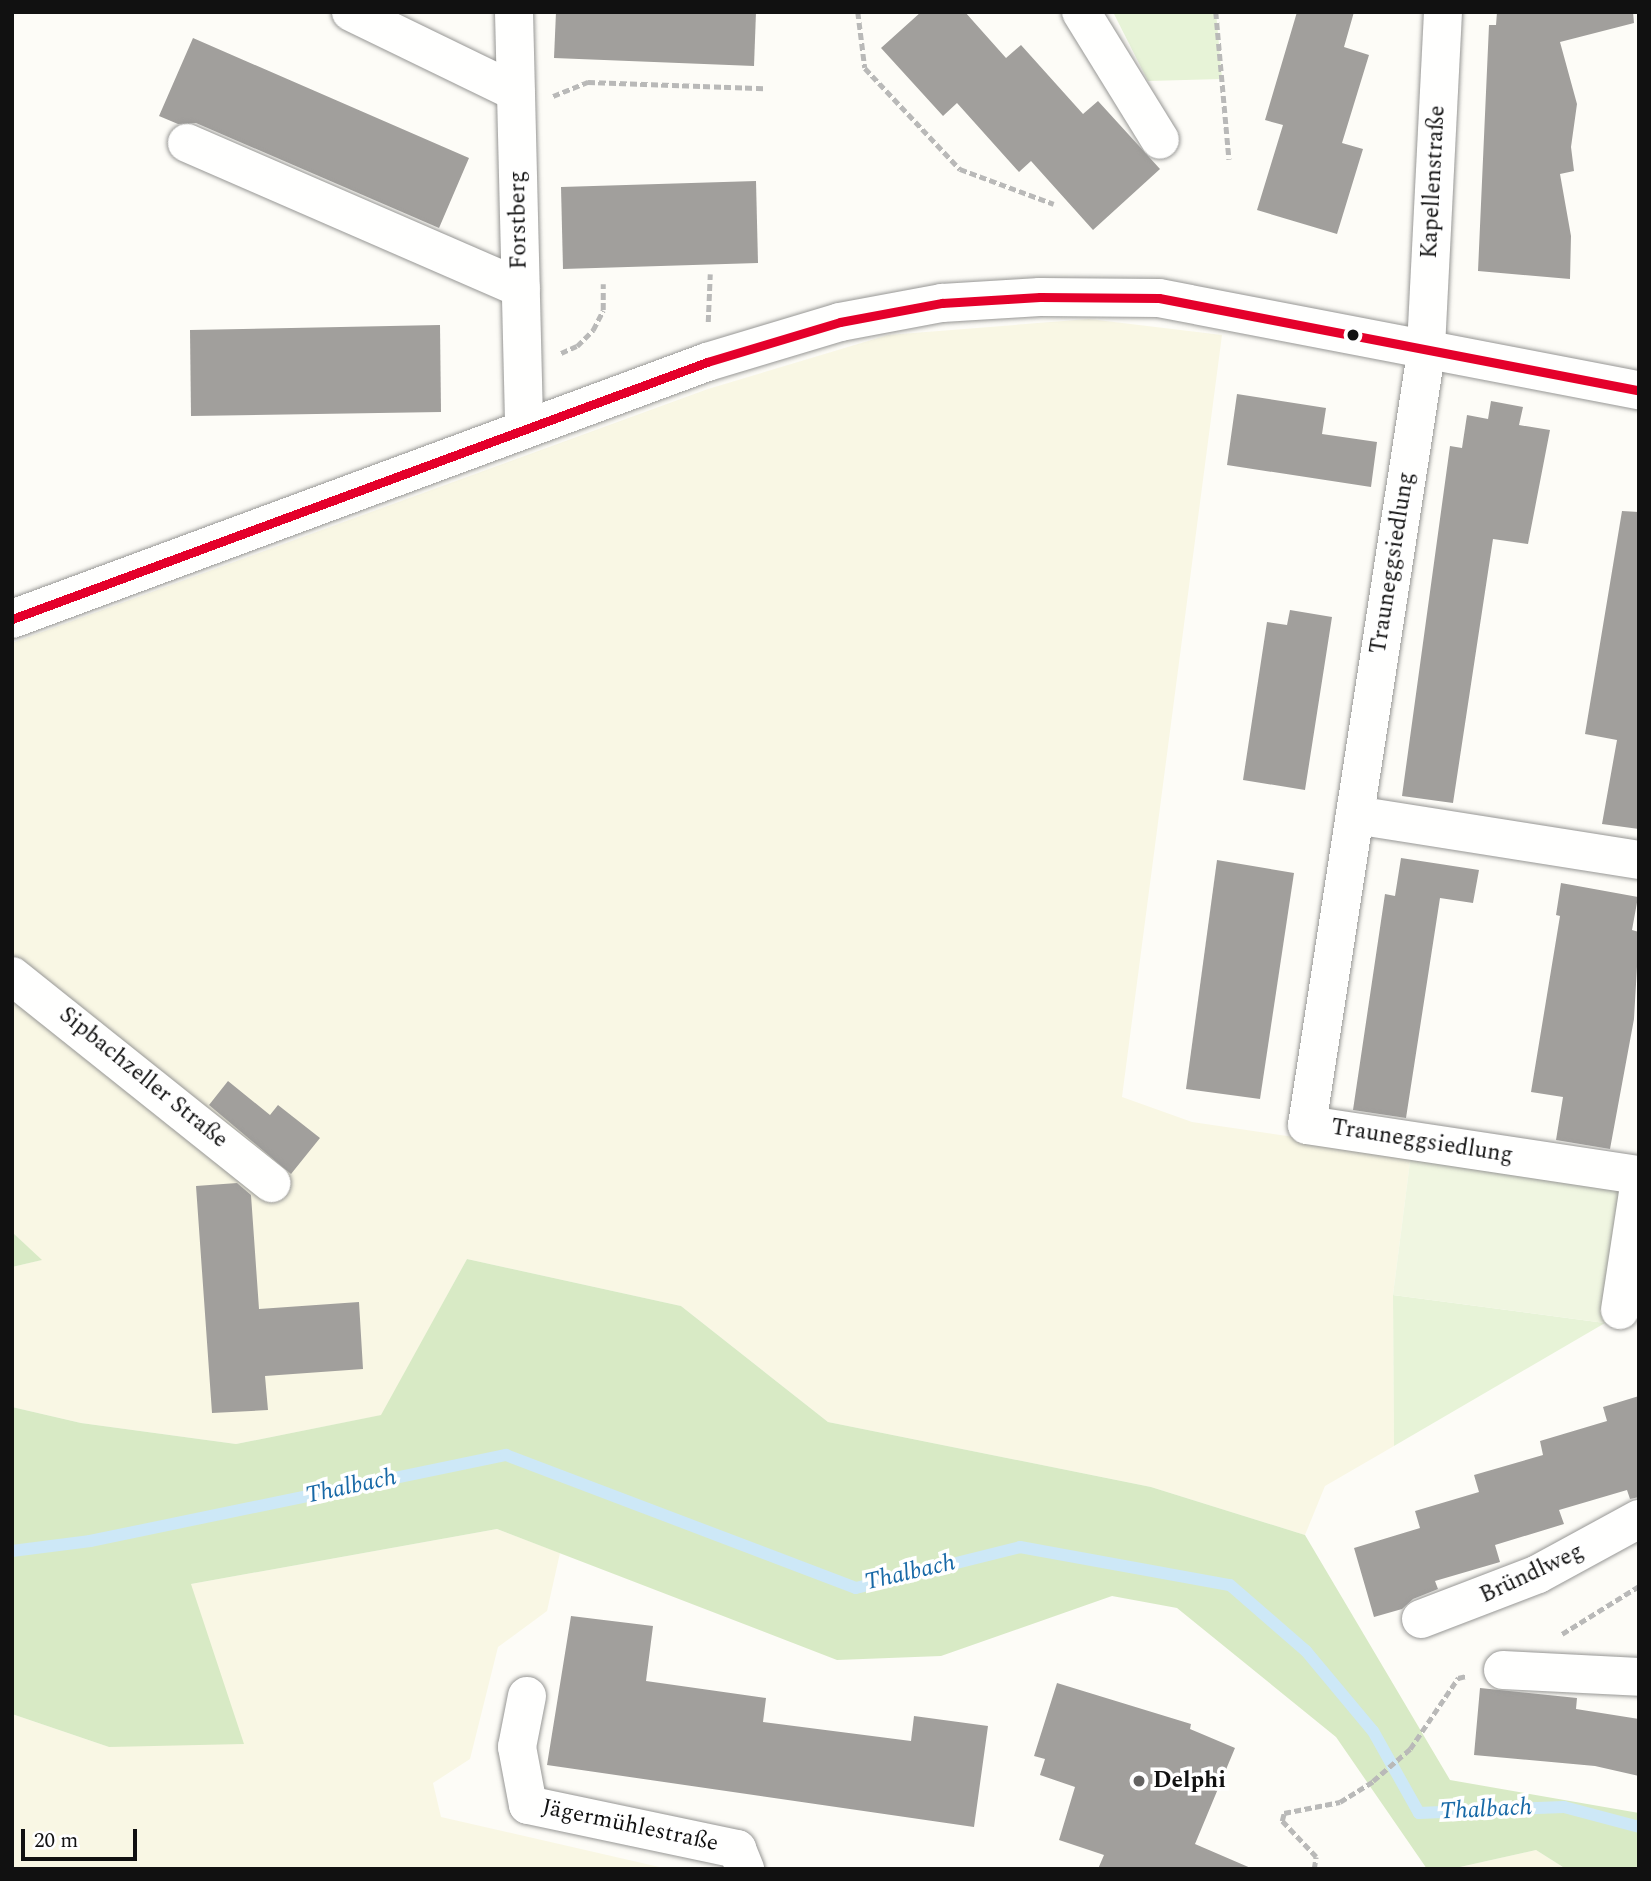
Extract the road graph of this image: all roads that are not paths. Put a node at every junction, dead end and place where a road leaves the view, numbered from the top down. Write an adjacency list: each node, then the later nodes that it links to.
1 (351, 12): 5 (street)
2 (514, 12): 5 (street, Forstberg)
3 (1081, 12): 6 (street)
4 (1443, 12): 9 (street, Kapellenstraße)
5 (516, 101): 8 (street, Forstberg)
6 (1160, 140)
7 (187, 143): 8 (street)
8 (521, 288): 11 (street, Forstberg)
9 (1426, 353): 10 (street); 11 (street); 13 (street, Trauneggsiedlung)
10 (1639, 390)
11 (524, 428): 12 (street)
12 (12, 619)
13 (1355, 815): 14 (street); 16 (street, Trauneggsiedlung)
14 (1639, 860)
15 (12, 976): 17 (street, Sipbachzeller Straße)
16 (1639, 1175)
17 (271, 1183)
18 (1639, 1186): 19 (street)
19 (1620, 1310)
20 (1639, 1519): 21 (street, Bründlweg)
21 (1421, 1619)
22 (1503, 1670): 23 (street)
23 (1639, 1677)
24 (527, 1696): 25 (street, Jägermühlestraße)
25 (745, 1869)

